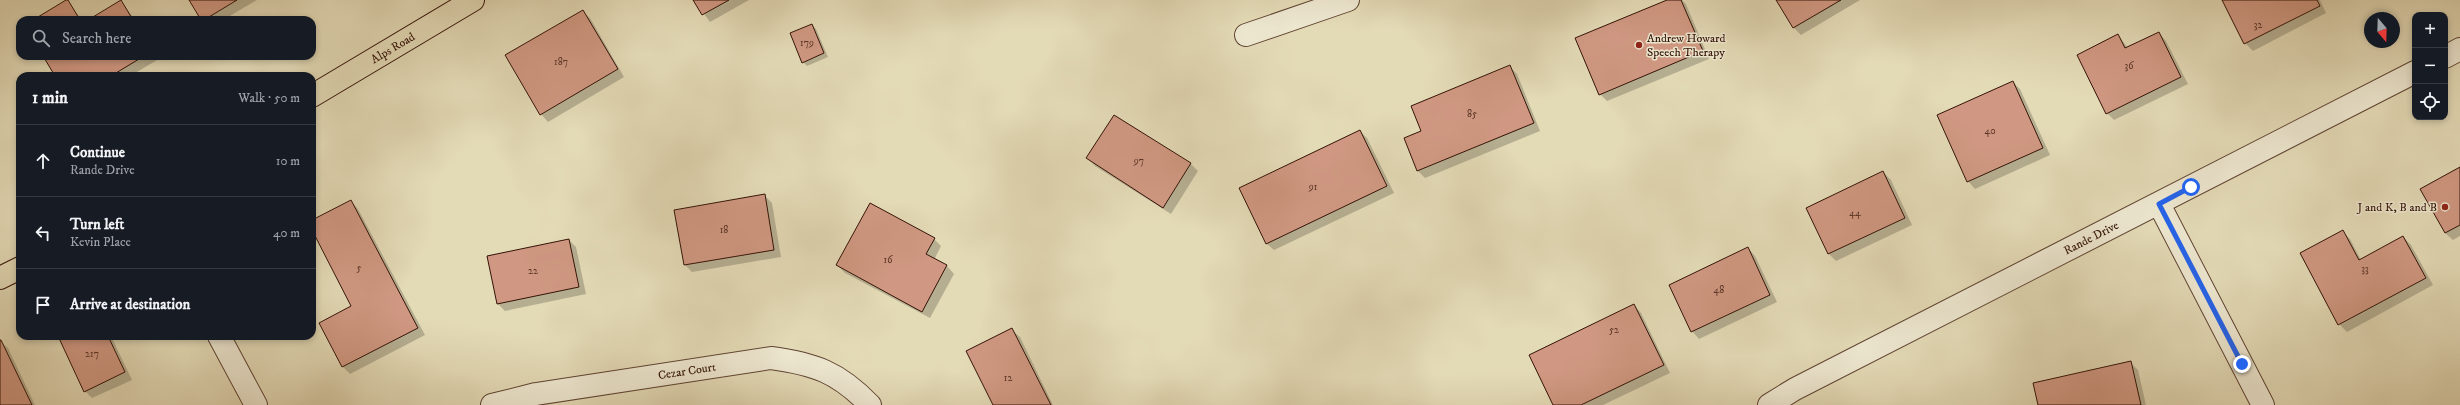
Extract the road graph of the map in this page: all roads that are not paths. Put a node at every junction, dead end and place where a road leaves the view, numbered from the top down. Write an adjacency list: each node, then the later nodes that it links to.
1 (473, 0): 7 (main road, Alps Road)
2 (1348, 0): 3 (street)
3 (1246, 35)
4 (2460, 49): 5 (street)
5 (2448, 55)
6 (2412, 74): 8 (street, Rande Drive)
7 (316, 94)
8 (2159, 204): 15 (street, Rande Drive); 16 (street)
9 (16, 270): 10 (main road)
10 (0, 278)
11 (221, 340): 12 (street)
12 (256, 405)
13 (492, 405): 14 (street, Cezar Court)
14 (870, 405)
15 (1769, 405)
16 (2263, 405)

